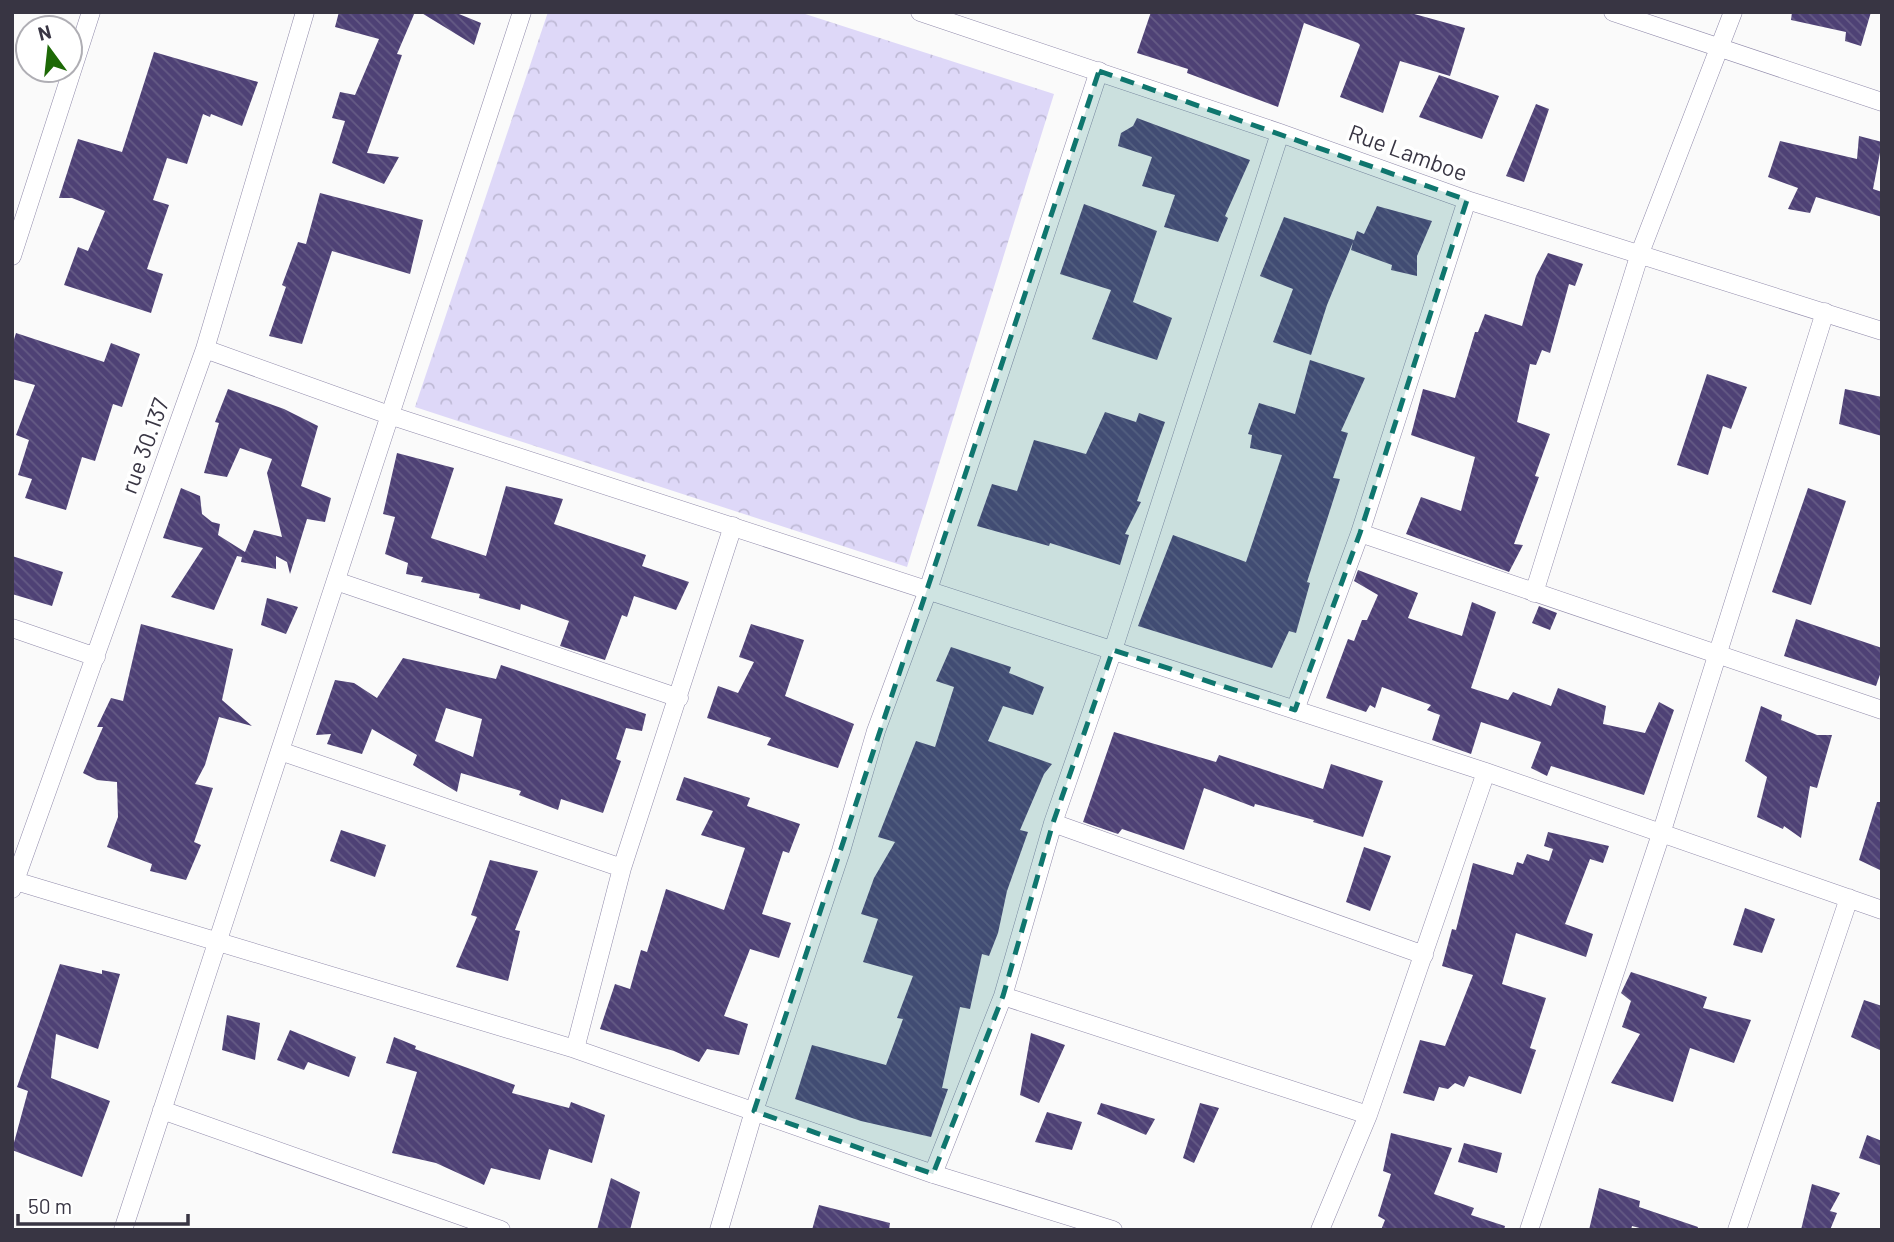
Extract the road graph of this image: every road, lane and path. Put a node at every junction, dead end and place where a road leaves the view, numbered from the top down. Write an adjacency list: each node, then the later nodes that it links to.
1 (91, 12): 14 (street)
2 (522, 12): 18 (street)
3 (920, 12): 7 (street, Rue Lamboe)
4 (1613, 12): 8 (street)
5 (1733, 12): 8 (street)
6 (301, 13): 17 (street, rue 30.137)
7 (959, 18): 9 (street, Rue Lamboe)
8 (1721, 48): 10 (street); 13 (street)
9 (1100, 71): 11 (street, Rue Lamboe); 22 (street)
10 (1882, 102)
11 (1280, 133): 12 (street, Rue Lamboe); 25 (street)
12 (1467, 200): 13 (street, Rue Lamboe); 20 (street)
13 (1640, 253): 15 (street, Rue Lamboe); 23 (street)
14 (12, 256)
15 (1825, 312): 16 (street, Rue Lamboe); 26 (street)
16 (1882, 331)
17 (205, 349): 18 (street); 27 (street, rue 30.137)
18 (389, 415): 19 (street); 21 (street)
19 (733, 526): 22 (street); 28 (street)
20 (1360, 533): 23 (street); 29 (street)
21 (336, 581): 28 (street); 31 (street)
22 (928, 590): 25 (street); 44 (street)
23 (1534, 593): 26 (street)
24 (12, 628): 27 (street)
25 (1113, 650): 29 (street); 33 (street)
26 (1716, 655): 30 (street); 34 (street)
27 (96, 657): 36 (street, rue 30.137)
28 (679, 698): 35 (street)
29 (1295, 710): 32 (street)
30 (1882, 710)
31 (280, 751): 35 (street); 39 (street)
32 (1486, 772): 34 (street); 40 (street)
33 (1053, 823): 40 (street); 41 (street)
34 (1661, 834): 37 (street); 52 (street)
35 (622, 868): 42 (street)
36 (13, 883): 39 (street)
37 (1849, 898): 38 (street); 53 (street)
38 (1882, 910)
39 (216, 942): 42 (street); 43 (street)
40 (1424, 955): 45 (street)
41 (1003, 996): 45 (street); 46 (street)
42 (575, 1049): 44 (street)
43 (162, 1110): 47 (street); 48 (street)
44 (754, 1111): 46 (street); 49 (street)
45 (1368, 1115): 51 (street)
46 (933, 1174): 50 (street)
47 (123, 1230)
48 (501, 1230)
49 (719, 1230)
50 (1113, 1230)
51 (1320, 1230)
52 (1529, 1230)
53 (1737, 1230)

